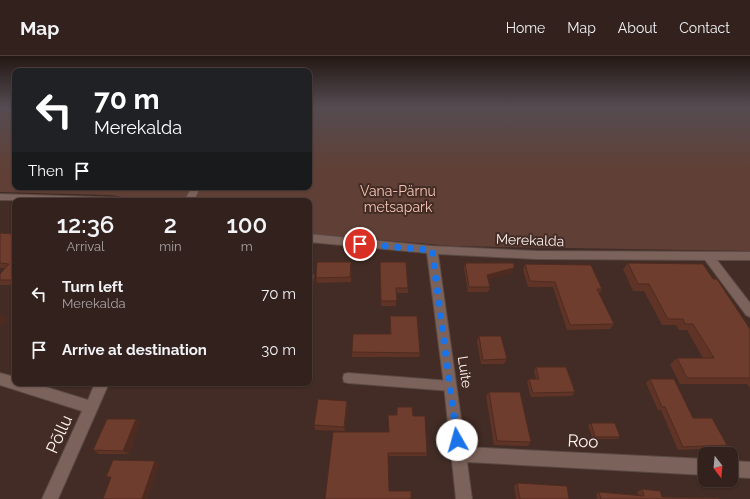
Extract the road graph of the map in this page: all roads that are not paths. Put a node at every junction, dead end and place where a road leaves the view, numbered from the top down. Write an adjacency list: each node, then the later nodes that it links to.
1 (0, 197): 2 (street)
2 (32, 198)
3 (312, 238): 4 (street, Merekalda)
4 (432, 250): 5 (street, Merekalda); 13 (street, Luite)
5 (708, 256): 6 (street, Merekalda); 7 (street)
6 (750, 256)
7 (750, 312)
8 (348, 378): 13 (lane)
9 (0, 379): 10 (street)
10 (12, 383)
11 (22, 386): 14 (street)
12 (100, 386): 14 (street, Põllu)
13 (451, 386): 15 (street, Luite)
14 (90, 407): 19 (street, Põllu)
15 (459, 454): 16 (street, Roo); 20 (street, Luite)
16 (698, 467)
17 (738, 469): 18 (street)
18 (750, 470)
19 (50, 499)
20 (464, 499)

